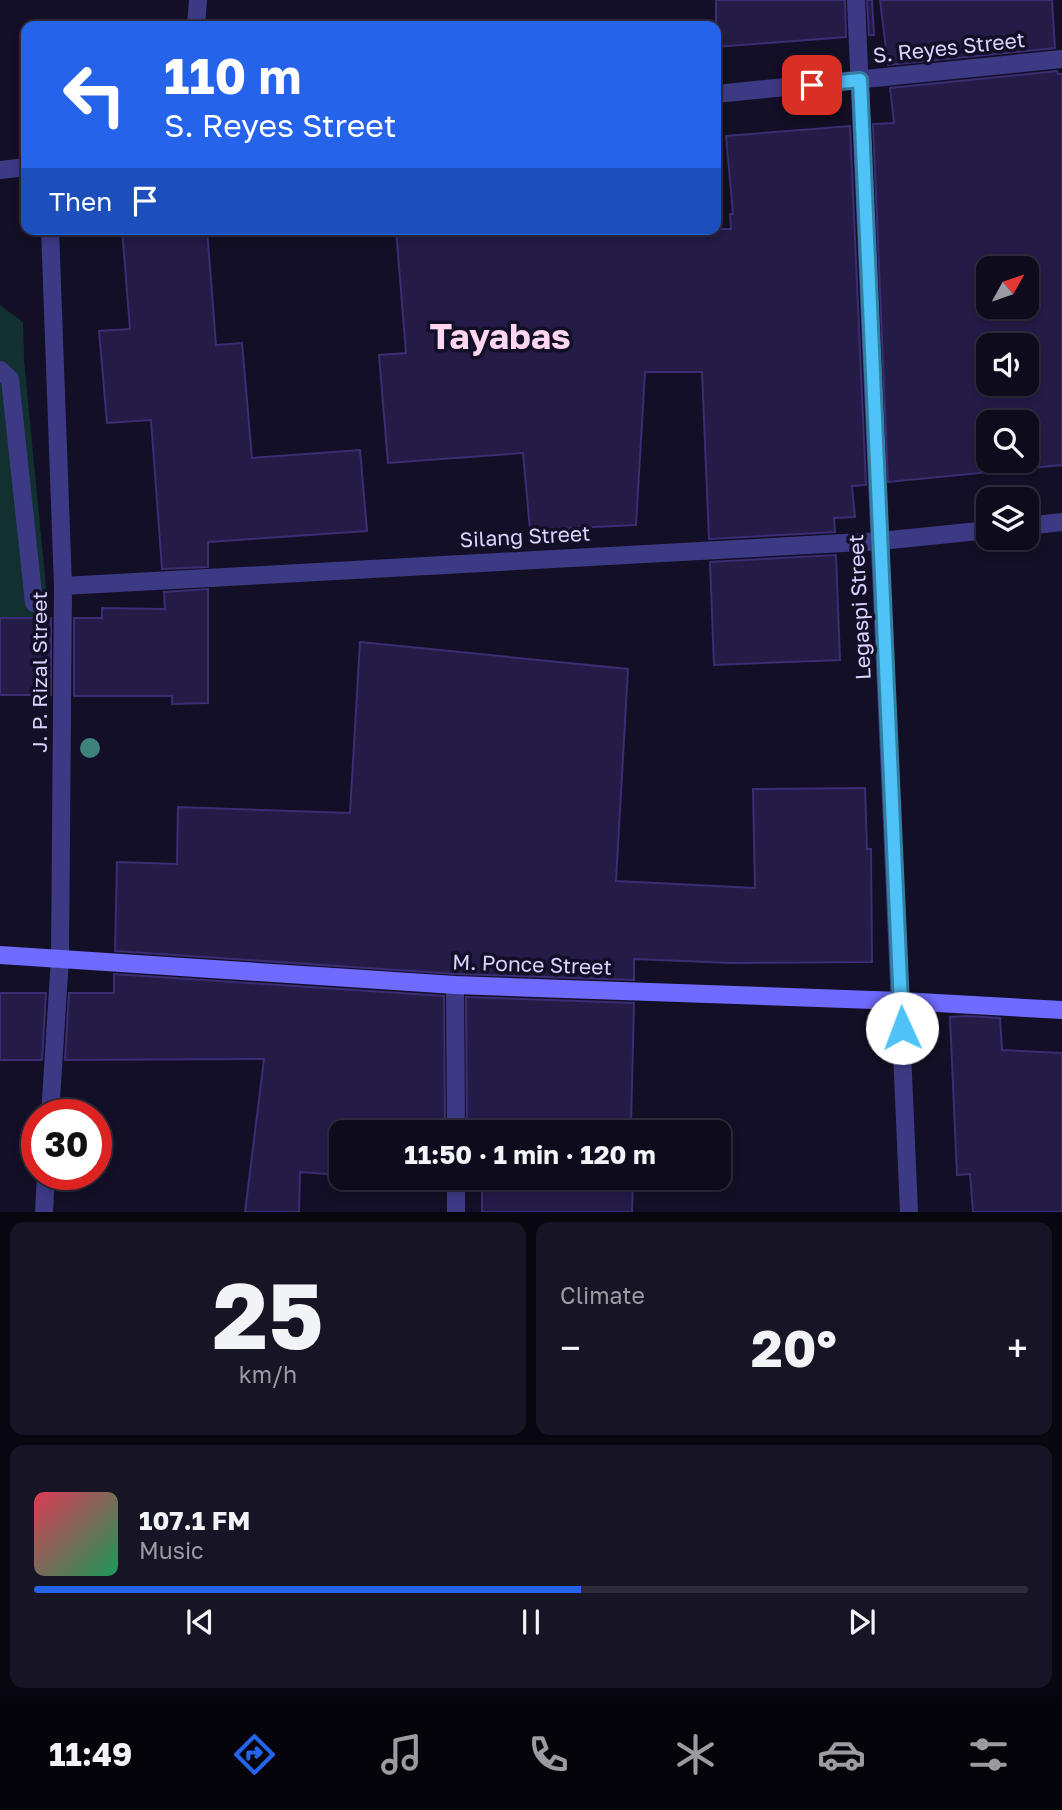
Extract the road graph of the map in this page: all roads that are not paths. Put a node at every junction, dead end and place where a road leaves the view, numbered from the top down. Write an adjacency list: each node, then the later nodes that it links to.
1 (198, 0): 3 (street)
2 (856, 0): 5 (street, Legaspi Street)
3 (196, 21)
4 (1062, 59): 5 (street, S. Reyes Street)
5 (860, 80): 6 (street, S. Reyes Street); 14 (street, Legaspi Street)
6 (721, 94)
7 (21, 168): 8 (street)
8 (0, 170)
9 (50, 235): 15 (street, J. P. Rizal Street)
10 (0, 370): 16 (street)
11 (1062, 523): 12 (street)
12 (1039, 525)
13 (976, 531): 14 (street, Silang Street)
14 (880, 541): 15 (street, Silang Street); 20 (street, Legaspi Street)
15 (63, 586): 18 (street, J. P. Rizal Street)
16 (34, 603)
17 (0, 955): 18 (street, M. Ponce Street)
18 (60, 958): 19 (street, M. Ponce Street); 22 (street, J. P. Rizal Street)
19 (455, 985): 20 (street, M. Ponce Street); 23 (street)
20 (901, 1001): 21 (street, M. Ponce Street); 28 (street, Legaspi Street)
21 (1062, 1010)
22 (51, 1099)
23 (456, 1120)
24 (46, 1190): 26 (street)
25 (456, 1190): 27 (street)
26 (44, 1212)
27 (456, 1212)
28 (909, 1212)

